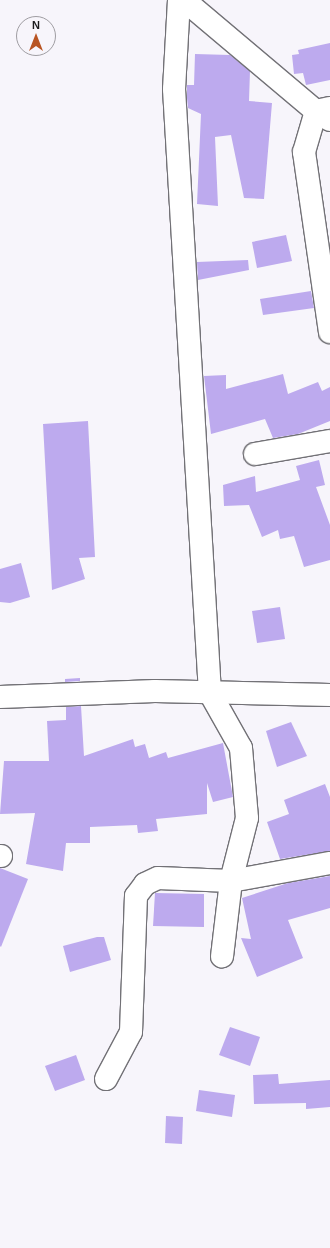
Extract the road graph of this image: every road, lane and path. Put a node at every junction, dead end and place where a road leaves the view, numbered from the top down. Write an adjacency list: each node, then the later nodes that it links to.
1 (178, 0): 7 (street)
2 (184, 0): 3 (street)
3 (325, 113): 4 (street)
4 (330, 332)
5 (330, 441): 6 (street)
6 (255, 454)
7 (210, 692): 8 (street); 9 (street); 11 (street)
8 (330, 695)
9 (0, 697)
10 (330, 863): 11 (street)
11 (231, 881): 12 (street); 13 (street)
12 (222, 956)
13 (106, 1079)

